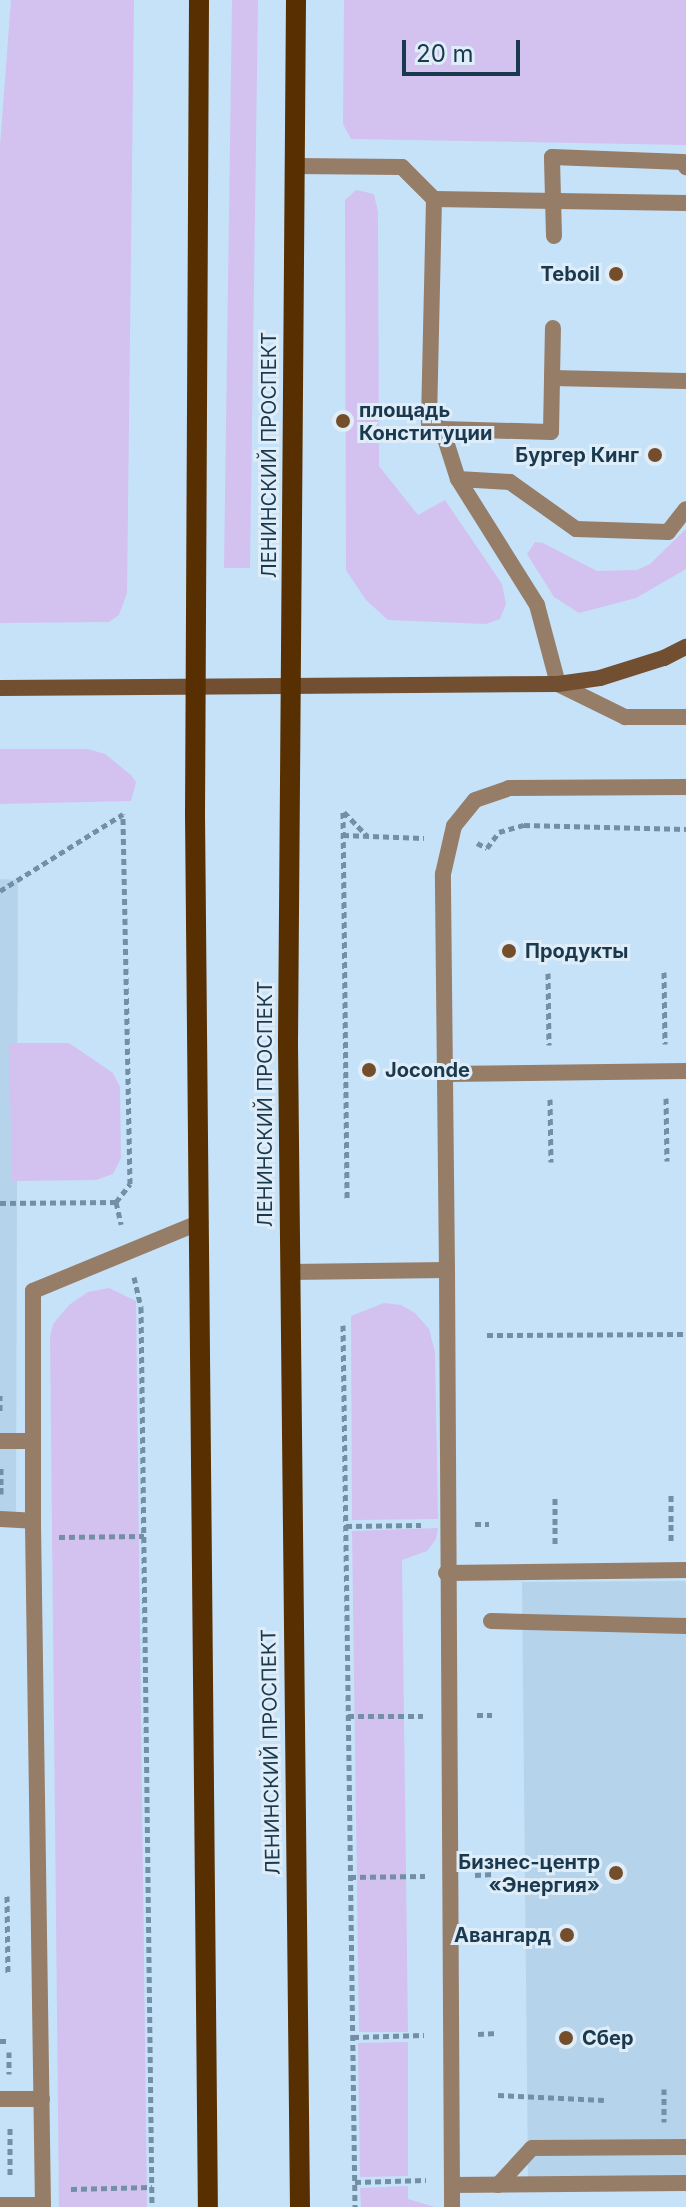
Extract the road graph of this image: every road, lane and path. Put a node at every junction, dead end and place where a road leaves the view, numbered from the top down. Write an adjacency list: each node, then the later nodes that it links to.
1 (199, 0): 17 (main road)
2 (296, 0): 3 (main road, ЛЕНИНСКИЙ ПРОСПЕКТ)
3 (295, 166): 5 (street); 18 (main road, ЛЕНИНСКИЙ ПРОСПЕКТ)
4 (686, 167): 6 (street)
5 (434, 199): 6 (street); 12 (street)
6 (550, 201): 7 (street); 8 (street)
7 (686, 203)
8 (554, 236)
9 (553, 328): 10 (street)
10 (552, 378): 11 (street); 12 (street)
11 (686, 381)
12 (442, 429): 13 (street)
13 (458, 479): 14 (street); 16 (street)
14 (686, 509)
15 (686, 647): 16 (main road)
16 (558, 684): 18 (main road); 20 (street)
17 (195, 685): 18 (main road); 19 (main road); 38 (main road)
18 (291, 686): 41 (main road, ЛЕНИНСКИЙ ПРОСПЕКТ)
19 (0, 688)
20 (686, 717)
21 (686, 787): 25 (street)
22 (686, 829): 25 (path)
23 (343, 835): 24 (path); 24 (path); 35 (path)
24 (367, 836): 25 (path)
25 (451, 839): 32 (street)
26 (0, 891): 36 (path)
27 (664, 972): 29 (path)
28 (548, 973): 31 (path)
29 (665, 1071): 30 (street); 31 (street); 33 (path)
30 (686, 1071)
31 (550, 1073): 32 (street); 34 (path)
32 (446, 1074): 40 (street)
33 (667, 1161)
34 (551, 1162)
35 (347, 1201)
36 (116, 1202): 37 (path); 39 (path)
37 (0, 1203)
38 (200, 1222): 39 (street); 75 (main road)
39 (127, 1252): 46 (street); 51 (path)
40 (447, 1270): 41 (street); 55 (street)
41 (290, 1272): 76 (main road, ЛЕНИНСКИЙ ПРОСПЕКТ)
42 (343, 1325): 77 (path)
43 (686, 1334): 44 (path)
44 (487, 1335)
45 (0, 1441): 46 (street)
46 (33, 1441): 50 (street)
47 (671, 1495): 53 (path)
48 (555, 1497): 54 (path)
49 (0, 1519): 50 (street)
50 (33, 1521): 63 (street)
51 (144, 1536): 52 (path); 70 (path)
52 (52, 1538)
53 (678, 1570): 54 (street)
54 (555, 1571): 55 (street)
55 (446, 1573): 68 (street)
56 (491, 1621): 57 (street)
57 (686, 1626)
58 (0, 2041): 59 (path)
59 (9, 2041)
60 (664, 2089): 65 (path)
61 (498, 2095): 64 (path)
62 (0, 2099): 63 (street)
63 (42, 2099): 73 (street)
64 (604, 2100)
65 (665, 2102)
66 (686, 2147): 69 (street)
67 (686, 2183): 69 (street)
68 (452, 2185): 69 (street); 78 (street)
69 (498, 2185)
70 (152, 2187): 71 (path); 74 (path)
71 (59, 2190)
72 (0, 2205): 73 (street)
73 (43, 2206)
74 (152, 2207)
75 (208, 2207)
76 (300, 2207)
77 (355, 2207)
78 (452, 2207)

